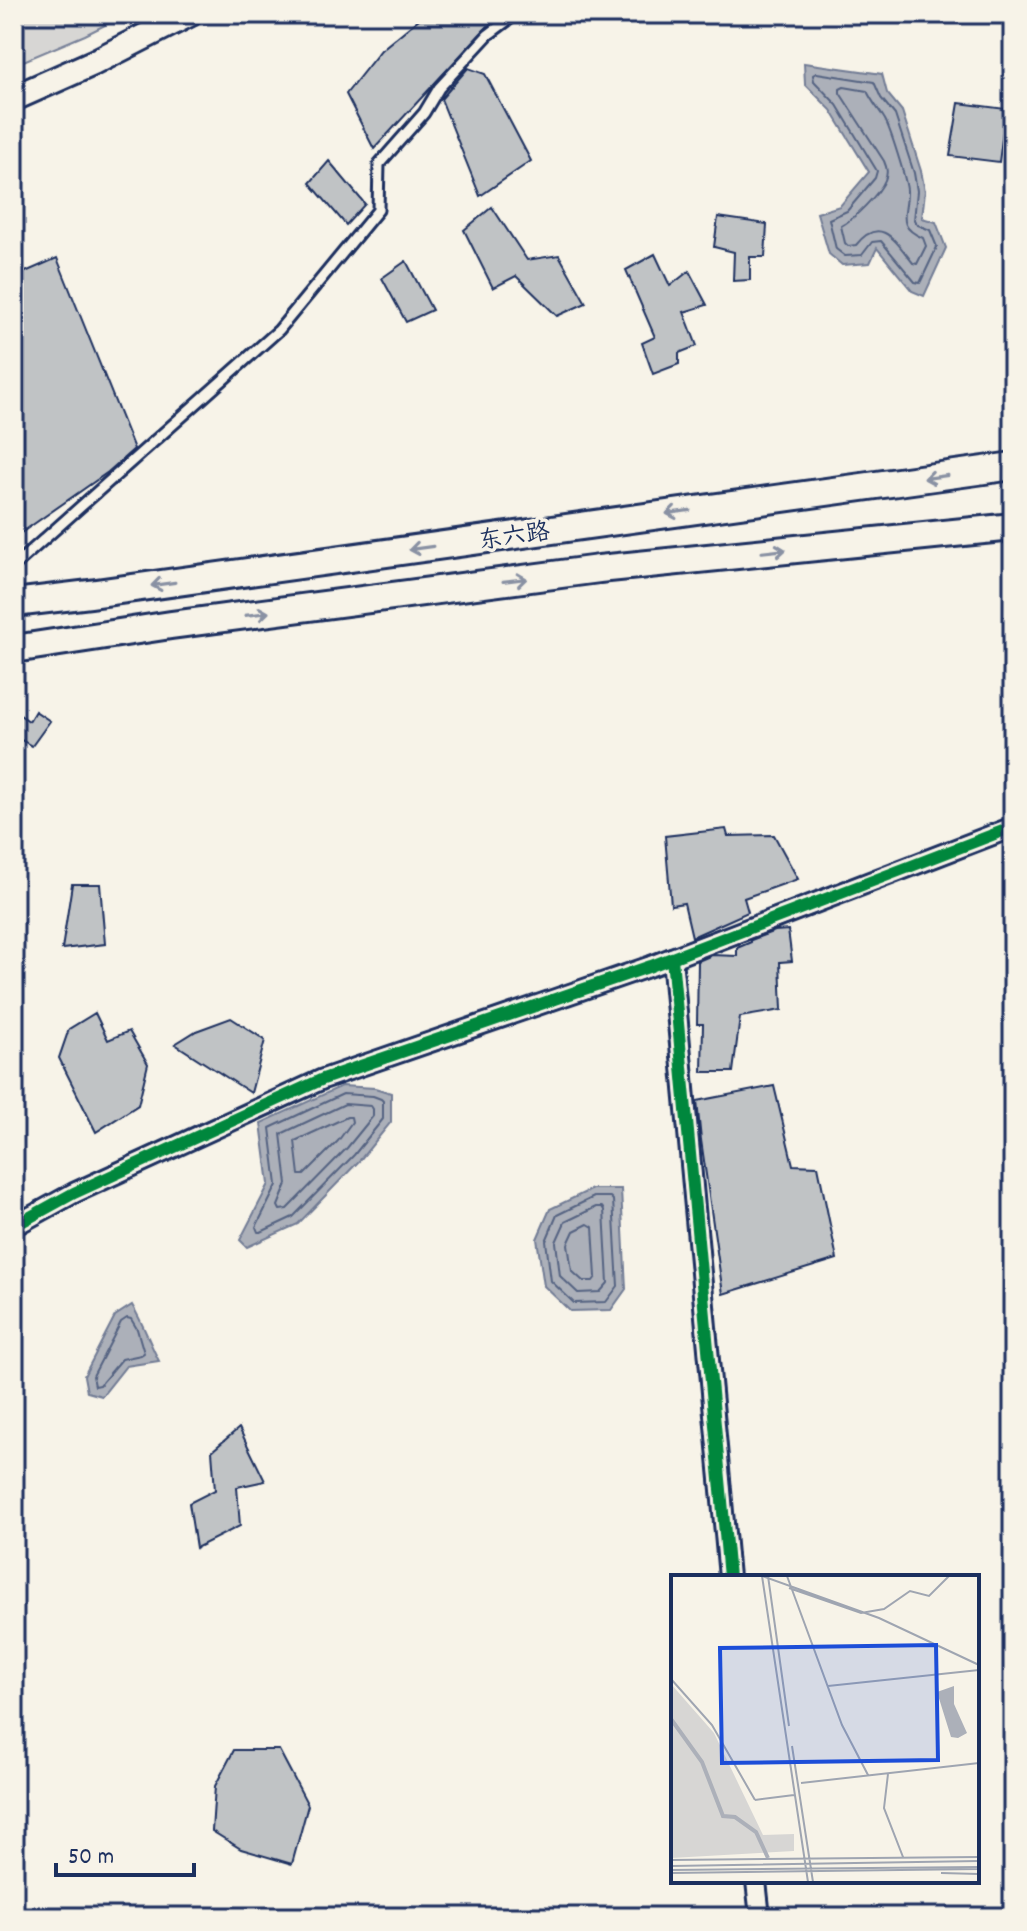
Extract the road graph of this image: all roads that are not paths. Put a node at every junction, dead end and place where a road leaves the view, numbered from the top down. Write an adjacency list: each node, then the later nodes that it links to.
1 (154, 14): 4 (main road)
2 (189, 14): 5 (main road)
3 (516, 14): 8 (lane)
4 (14, 80)
5 (14, 98)
6 (1013, 466): 9 (main road, 东六路, one-way to 9)
7 (1013, 527): 10 (main road, 东六路, one-way to 7)
8 (14, 566)
9 (14, 603)
10 (14, 649)
11 (1013, 827): 12 (street)
12 (672, 958): 13 (street); 14 (street)
13 (14, 1226)
14 (729, 1575)
15 (756, 1883): 16 (street)
16 (760, 1917)

